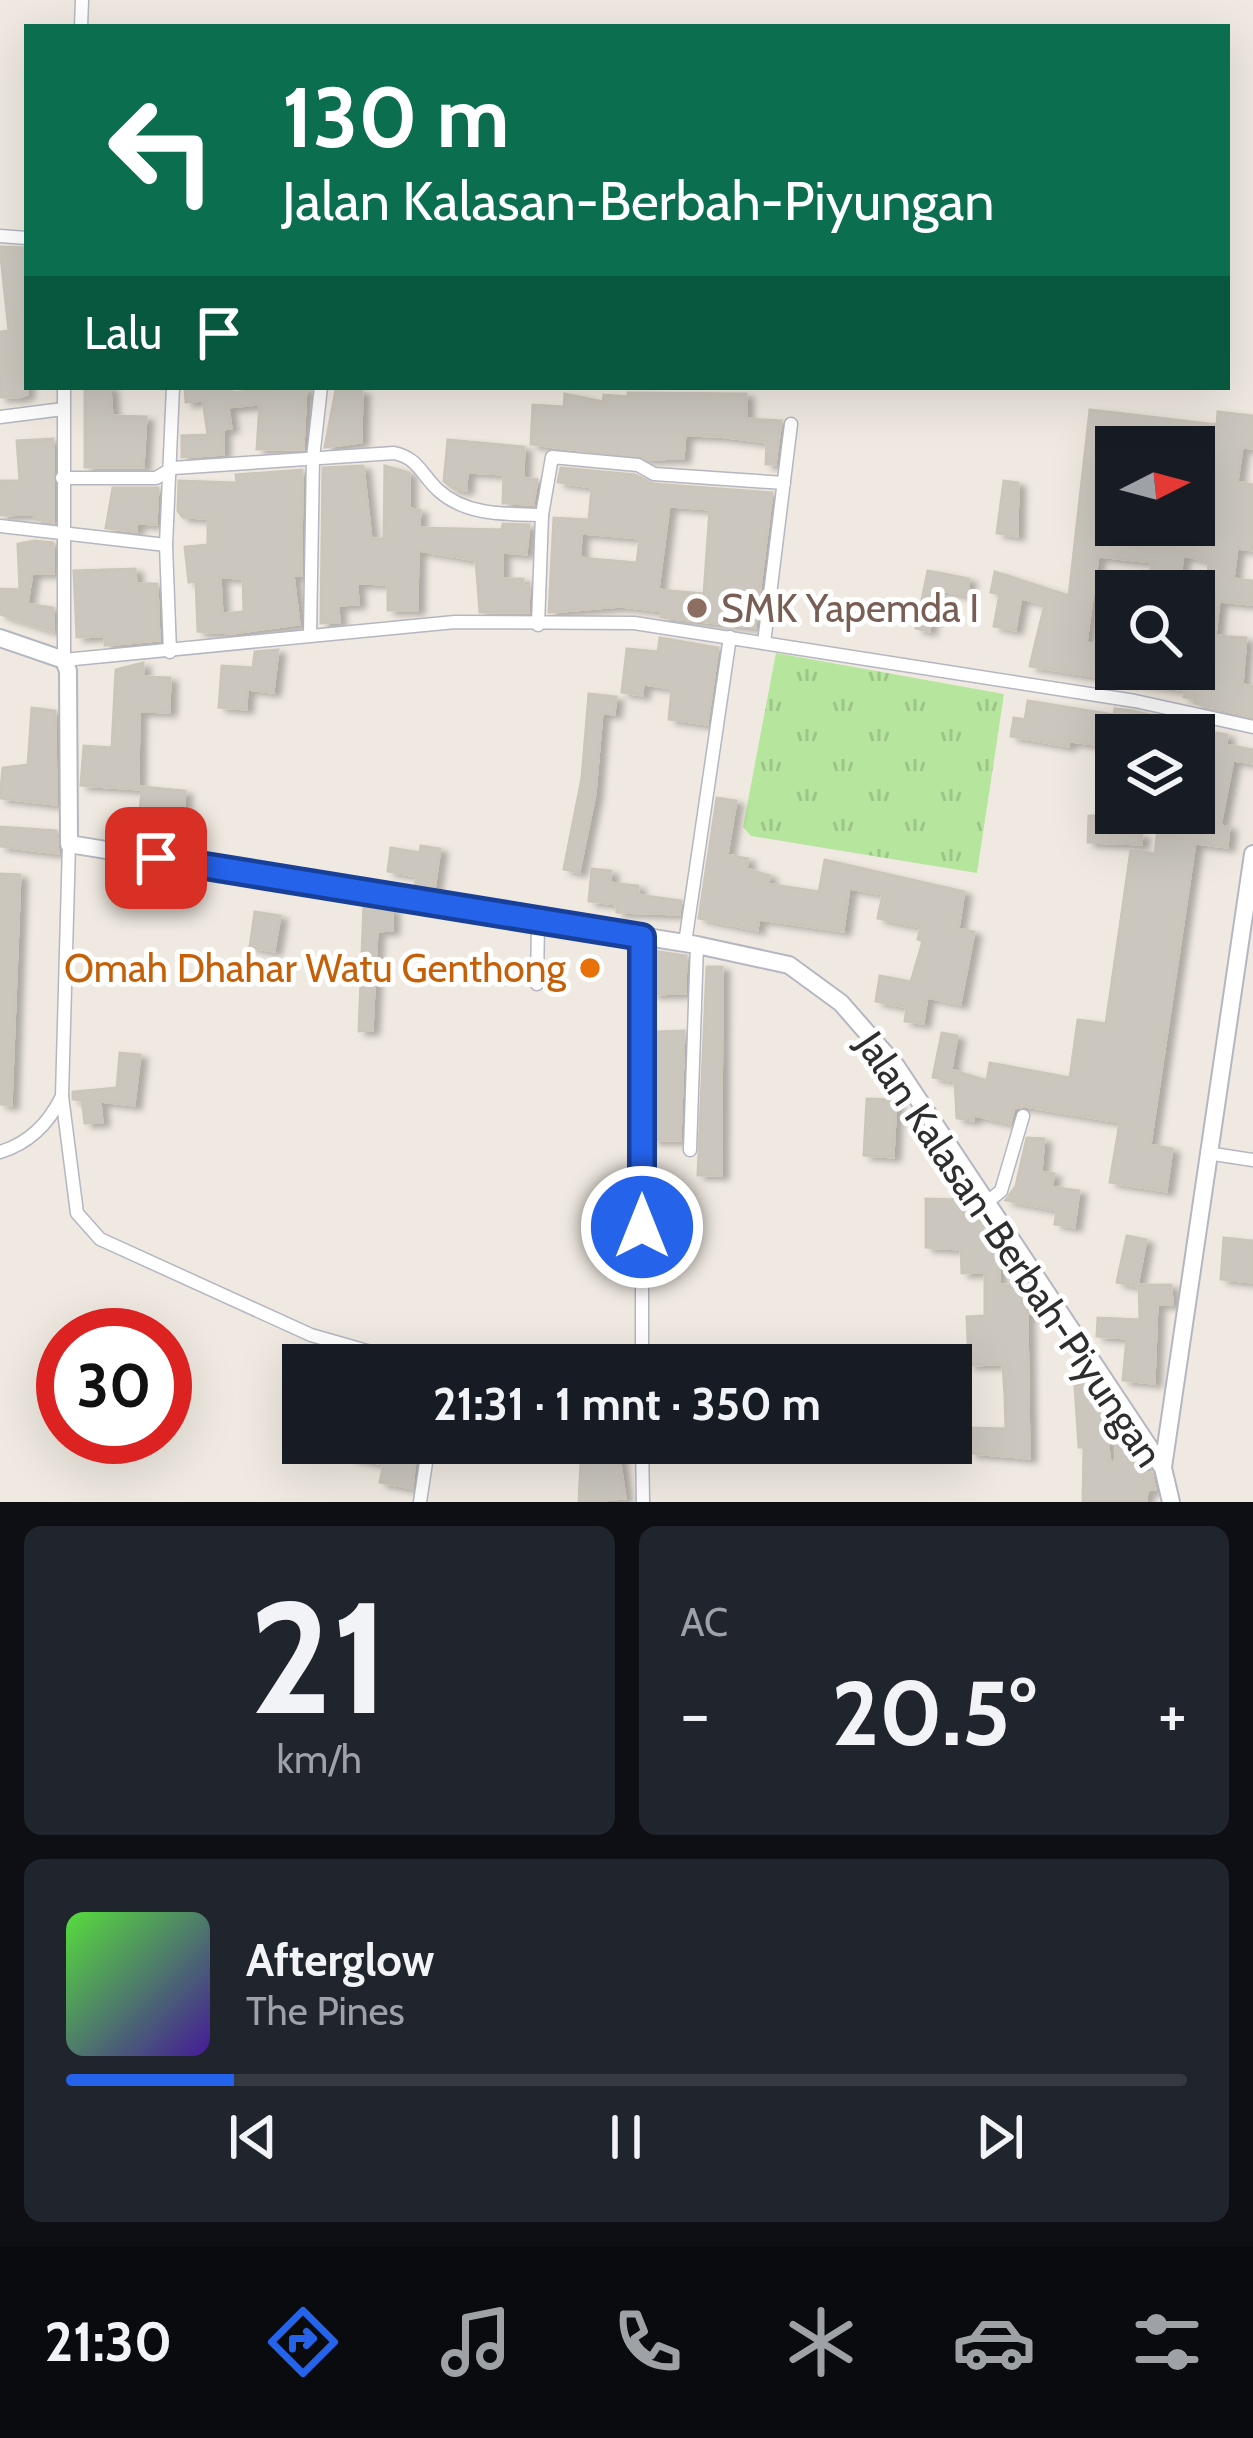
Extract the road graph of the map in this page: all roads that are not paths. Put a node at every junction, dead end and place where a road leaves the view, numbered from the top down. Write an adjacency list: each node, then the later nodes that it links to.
1 (64, 390): 4 (street)
2 (172, 390): 8 (street)
3 (320, 390): 7 (street)
4 (63, 410): 5 (street); 9 (street)
5 (0, 417)
6 (791, 424): 10 (street)
7 (313, 458): 8 (street); 11 (street); 16 (street)
8 (173, 468): 9 (street); 14 (street)
9 (62, 478): 13 (street)
10 (784, 482): 11 (street); 19 (street)
11 (542, 515): 15 (street)
12 (0, 526): 13 (street)
13 (63, 536): 14 (street); 21 (street)
14 (166, 545): 20 (street)
15 (538, 625): 16 (street); 18 (street)
16 (310, 634): 20 (street)
17 (0, 638): 21 (street)
18 (730, 638): 19 (street); 28 (street)
19 (764, 643): 22 (street)
20 (170, 652): 21 (street)
21 (64, 660): 23 (street)
22 (1253, 727)
23 (69, 844): 26 (street, Jalan Kalasan-Berbah-Piyungan); 30 (street)
24 (1253, 854): 25 (street)
25 (1248, 920): 34 (street)
26 (538, 921): 27 (street, Jalan Kalasan-Berbah-Piyungan); 29 (street)
27 (642, 937): 28 (street, Jalan Kalasan-Berbah-Piyungan); 38 (street)
28 (691, 944): 32 (street); 36 (street, Jalan Kalasan-Berbah-Piyungan)
29 (537, 984)
30 (62, 1096): 33 (street); 37 (street)
31 (1023, 1116): 36 (street)
32 (690, 1150)
33 (0, 1152)
34 (1207, 1153): 35 (street); 39 (street)
35 (1253, 1160)
36 (987, 1202): 40 (street, Jalan Kalasan-Berbah-Piyungan)
37 (346, 1344)
38 (642, 1344)
39 (1167, 1426): 40 (street); 43 (street)
40 (1138, 1431): 43 (street, Jalan Kalasan-Berbah-Piyungan)
41 (426, 1464): 44 (street)
42 (642, 1464): 45 (street)
43 (1163, 1468): 46 (street, Jalan Kalasan-Berbah-Piyungan)
44 (420, 1502)
45 (643, 1502)
46 (1171, 1502)

